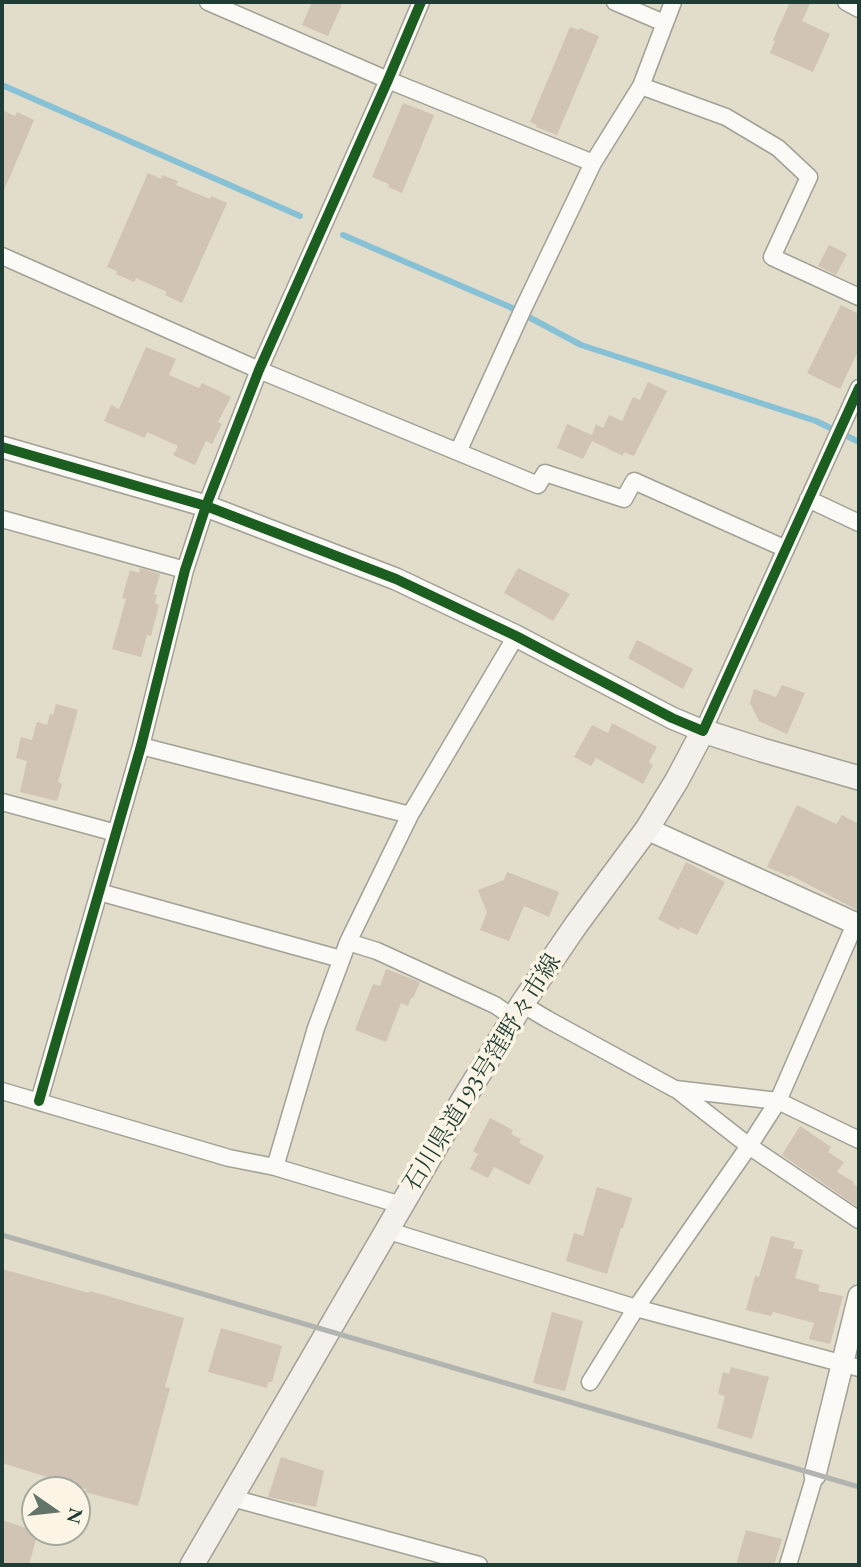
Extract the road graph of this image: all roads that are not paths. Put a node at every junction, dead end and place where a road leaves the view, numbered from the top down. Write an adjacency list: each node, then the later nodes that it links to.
1 (208, 2): 8 (street)
2 (421, 2): 8 (street)
3 (615, 2): 7 (street)
4 (674, 2): 7 (street)
5 (846, 2): 6 (street)
6 (859, 9)
7 (664, 23): 9 (street)
8 (388, 80): 10 (street); 13 (street)
9 (641, 86): 10 (street); 12 (street)
10 (593, 163): 16 (street)
11 (2, 256): 13 (street)
12 (859, 298)
13 (259, 370): 16 (street); 18 (street)
14 (859, 388): 17 (street)
15 (2, 447): 18 (street)
16 (458, 452): 21 (street)
17 (808, 499): 20 (street); 21 (street)
18 (206, 506): 22 (street); 23 (street)
19 (2, 519): 22 (street)
20 (859, 523)
21 (786, 549): 24 (street)
22 (185, 570): 25 (street)
23 (516, 636): 24 (street); 28 (street)
24 (703, 731): 26 (main road); 29 (main road, 石川県道193号窪野々市線)
25 (141, 746): 28 (street); 30 (street)
26 (859, 778)
27 (2, 802): 30 (street)
28 (410, 815): 33 (street)
29 (647, 829): 32 (street); 35 (main road, 石川県道193号窪野々市線)
30 (116, 833): 31 (street)
31 (99, 892): 34 (street); 38 (street)
32 (857, 924): 39 (street)
33 (348, 942): 34 (street); 35 (street)
34 (341, 959): 42 (street)
35 (518, 1011): 36 (street); 43 (main road, 石川県道193号窪野々市線)
36 (675, 1088): 39 (street); 41 (street)
37 (2, 1091): 38 (street)
38 (39, 1101): 42 (street)
39 (779, 1101): 40 (street); 41 (street)
40 (859, 1140)
41 (749, 1146): 44 (street); 47 (street)
42 (275, 1167): 43 (street)
43 (401, 1205): 45 (main road, 石川県道193号窪野々市線)
44 (859, 1220)
45 (386, 1230): 47 (street); 51 (main road, 石川県道193号窪野々市線)
46 (859, 1296): 48 (street)
47 (636, 1308): 48 (street); 49 (street)
48 (851, 1365): 50 (street)
49 (590, 1382)
50 (815, 1475): 54 (street)
51 (232, 1498): 52 (main road, 石川県道193号窪野々市線); 53 (street)
52 (192, 1565)
53 (478, 1565)
54 (788, 1565)

